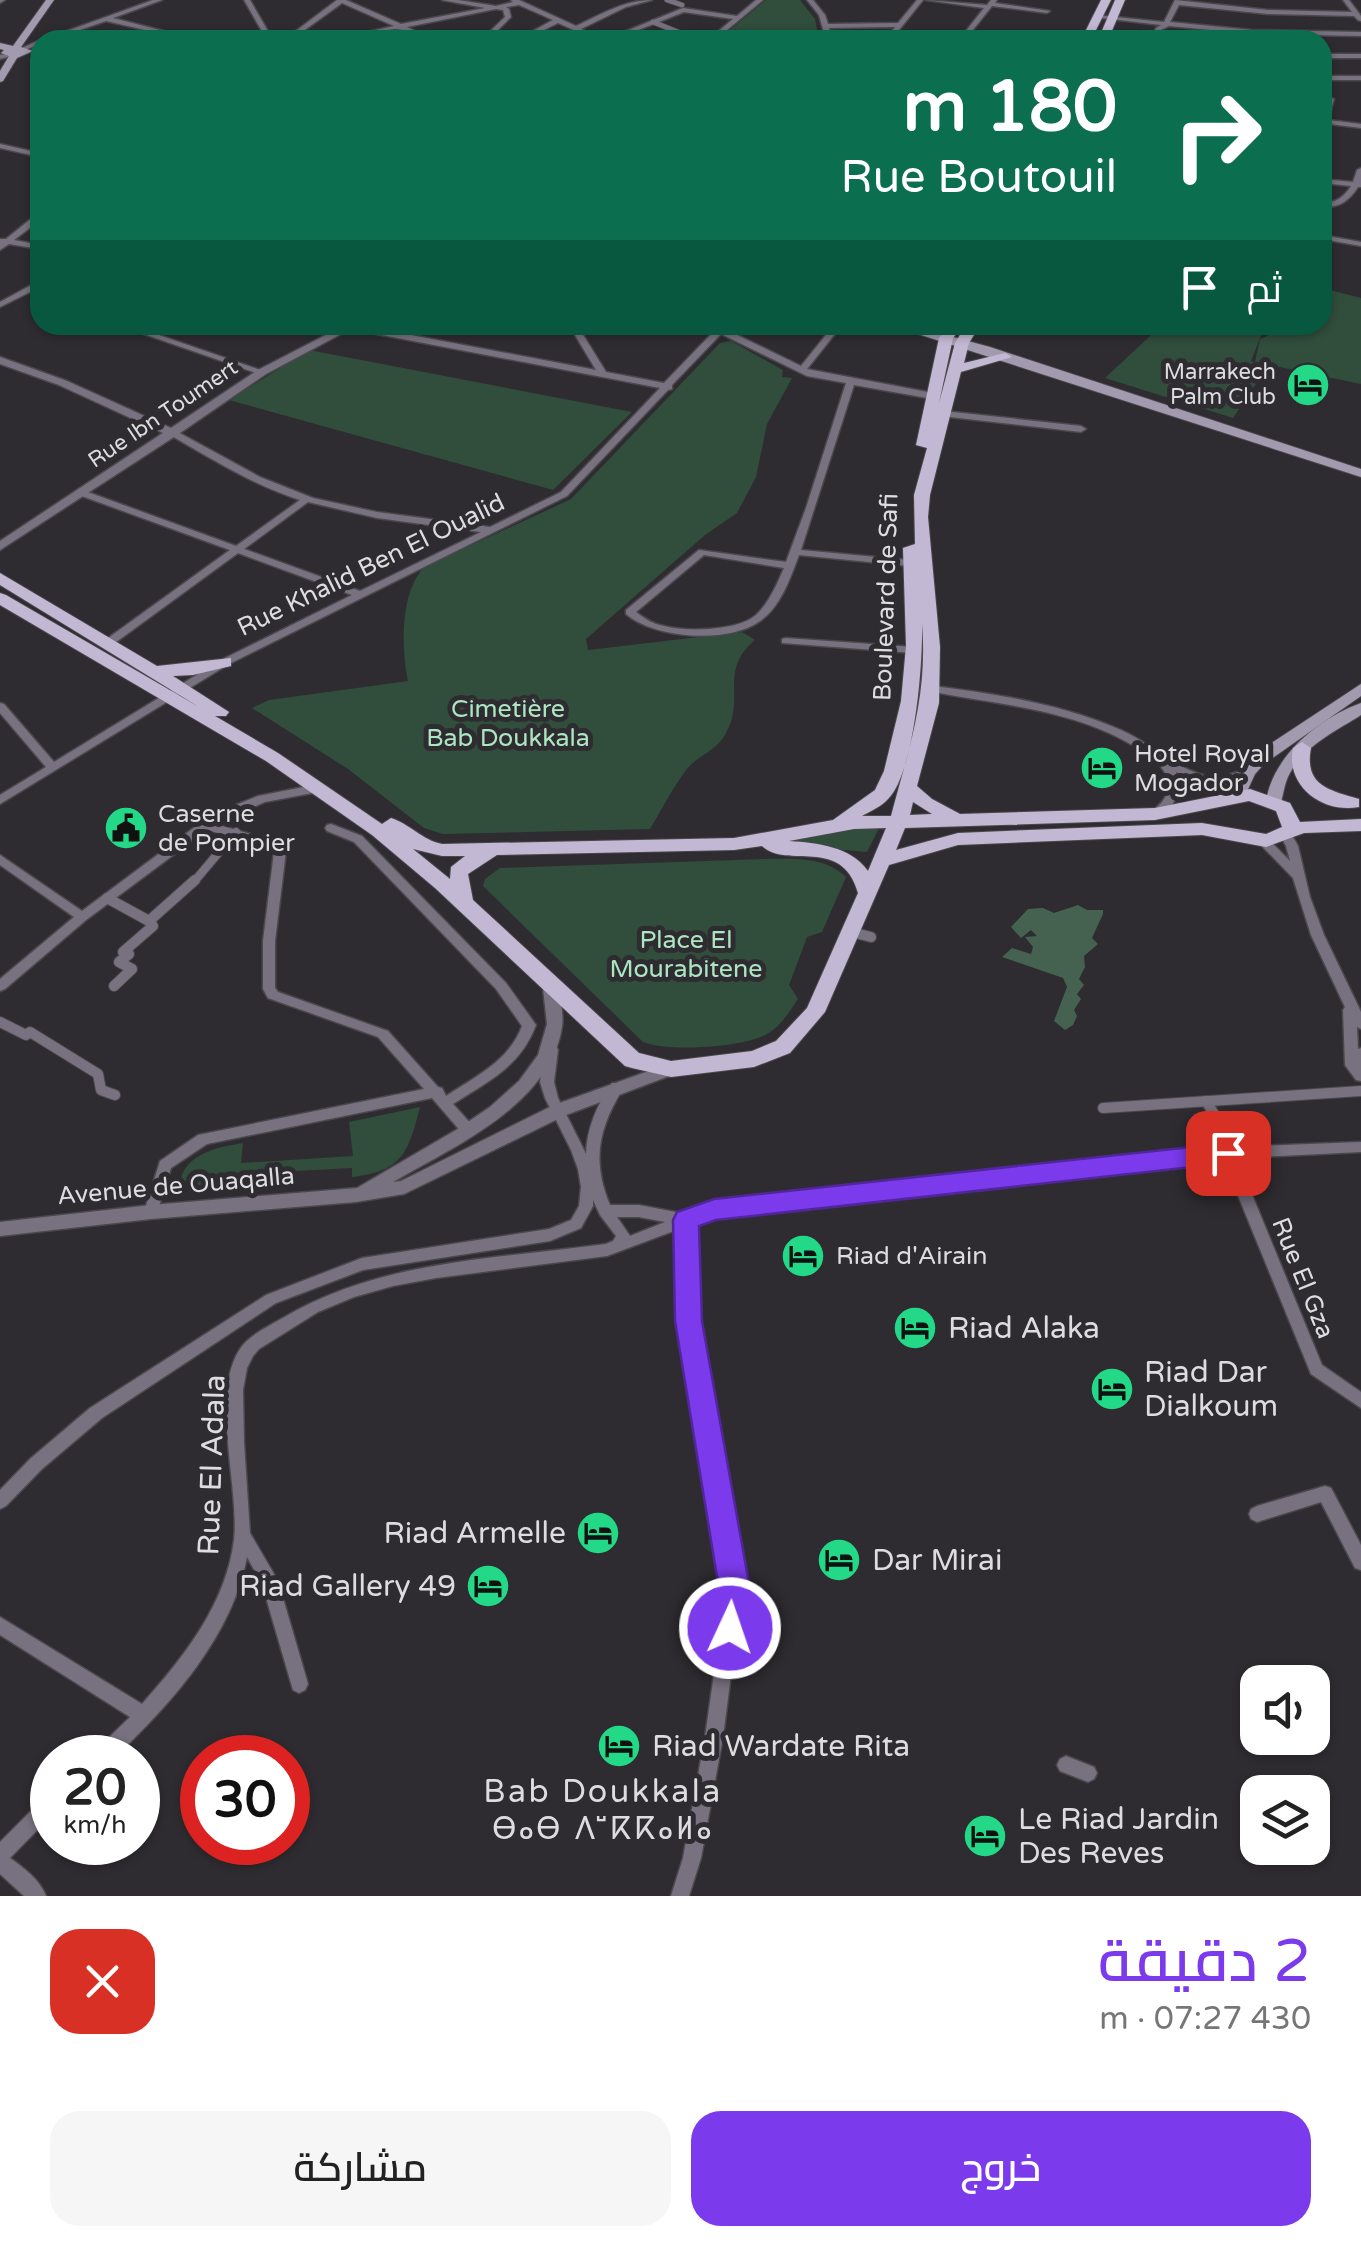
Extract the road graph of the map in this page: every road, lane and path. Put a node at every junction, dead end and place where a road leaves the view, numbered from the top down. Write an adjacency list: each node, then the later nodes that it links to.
1 (50, 0): 60 (main road)
2 (159, 0): 29 (street)
3 (247, 0): 41 (street)
4 (342, 0): 36 (street); 42 (street)
5 (445, 0): 17 (street)
6 (648, 0): 38 (street)
7 (667, 0): 21 (street)
8 (760, 0): 27 (street)
9 (810, 0): 37 (street)
10 (920, 0): 34 (street)
11 (929, 0): 20 (street)
12 (1055, 0): 24 (street)
13 (1106, 0): 26 (main road)
14 (1120, 0): 30 (main road)
15 (1210, 0): 23 (street)
16 (1346, 0): 28 (street)
17 (465, 1): 22 (street)
18 (1177, 1): 23 (street); 35 (street)
19 (516, 2): 22 (street); 32 (street)
20 (991, 4): 24 (street); 52 (street)
21 (684, 5): 27 (street); 33 (street)
22 (503, 6): 36 (street); 45 (street)
23 (1226, 8): 25 (street)
24 (1047, 11): 31 (street)
25 (1268, 12): 28 (street); 57 (street)
26 (1096, 17): 30 (street); 53 (main road)
27 (738, 18): 49 (street)
28 (1358, 18)
29 (107, 19): 39 (street); 40 (street)
30 (1111, 19): 35 (street); 54 (main road)
31 (1042, 20)
32 (556, 22): 38 (street); 46 (street)
33 (653, 22): 47 (street); 48 (street)
34 (897, 25): 37 (street); 51 (street)
35 (1166, 25): 55 (street); 56 (street)
36 (403, 26): 43 (street); 44 (street)
37 (827, 26): 50 (street)
38 (576, 29)
39 (74, 30)
40 (154, 30)
41 (264, 30)
42 (301, 30)
43 (383, 30)
44 (411, 30)
45 (494, 30)
46 (540, 30)
47 (631, 30)
48 (673, 30)
49 (723, 30)
50 (828, 30)
51 (894, 30)
52 (970, 30)
53 (1090, 30)
54 (1107, 30)
55 (1158, 30)
56 (1200, 30)
57 (1265, 30)
58 (1361, 34): 59 (street)
59 (1332, 36)
60 (12, 51): 65 (main road)
61 (1332, 56): 62 (street)
62 (1361, 56)
63 (1332, 78): 64 (street)
64 (1361, 78)
65 (0, 80)
66 (1332, 122): 67 (street)
67 (1361, 126)
68 (0, 146): 69 (street)
69 (30, 152)
70 (1361, 170): 72 (street)
71 (1332, 183): 72 (street)
72 (1359, 188): 73 (street)
73 (1332, 205)
74 (30, 223): 76 (street)
75 (1332, 238): 77 (street)
76 (4, 241): 78 (street); 79 (street)
77 (1361, 244)
78 (30, 245)
79 (0, 248)
80 (30, 290): 81 (street)
81 (26, 292): 82 (street); 83 (street)
82 (30, 293)
83 (0, 305)
84 (152, 335): 99 (street)
85 (330, 335): 99 (street, Rue Ibn Toumert)
86 (403, 335): 100 (street)
87 (579, 335): 100 (street)
88 (716, 335): 102 (street, Rue Khalid Ben El Oualid)
89 (735, 335): 98 (street)
90 (830, 335): 98 (street)
91 (932, 335): 94 (main road)
92 (955, 335): 94 (main road)
93 (961, 335): 94 (main road)
94 (954, 341): 95 (main road); 97 (main road, Boulevard de Safi); 103 (main road, Boulevard de Safi)
95 (1005, 357): 97 (main road); 107 (main road)
96 (0, 360): 106 (street)
97 (958, 369): 104 (main road, Boulevard de Safi)
98 (802, 370): 101 (street)
99 (262, 372): 106 (street, Rue Ibn Toumert)
100 (602, 372): 102 (street)
101 (851, 382): 103 (street); 114 (street)
102 (669, 387): 111 (street, Rue Khalid Ben El Oualid)
103 (933, 396): 108 (main road, Boulevard de Safi)
104 (944, 414): 105 (street); 108 (main road, Boulevard de Safi)
105 (1080, 429)
106 (173, 433): 109 (street, Rue Ibn Toumert); 110 (street)
107 (1357, 468)
108 (923, 469): 115 (main road, Boulevard de Safi)
109 (82, 493): 112 (street, Rue Ibn Toumert); 113 (street)
110 (307, 499): 111 (street); 113 (street)
111 (492, 530): 118 (street, Rue Khalid Ben El Oualid)
112 (0, 546)
113 (238, 550): 118 (street); 121 (street)
114 (796, 552): 115 (street); 116 (street)
115 (913, 553): 122 (main road, Boulevard de Safi)
116 (790, 566): 116 (street)
117 (0, 578): 121 (main road)
118 (358, 594): 123 (street, Rue Khalid Ben El Oualid)
119 (0, 598): 126 (main road)
120 (786, 641): 122 (street)
121 (108, 643): 124 (main road)
122 (920, 648): 127 (main road, Boulevard de Safi); 127 (main road, Boulevard de Safi)
123 (225, 662): 124 (main road); 126 (street, Rue Khalid Ben El Oualid)
124 (152, 671): 126 (main road)
125 (1361, 689): 133 (main road)
126 (175, 692): 132 (street, Rue Khalid Ben El Oualid); 135 (main road); 151 (main road)
127 (924, 697): 131 (street); 134 (main road, Boulevard de Safi); 145 (main road, Boulevard de Safi)
128 (0, 706): 132 (street)
129 (1361, 708): 130 (main road)
130 (1302, 748): 138 (main road); 139 (main road)
131 (1163, 758): 133 (street); 140 (street)
132 (53, 767): 136 (street, Rue Khalid Ben El Oualid)
133 (1248, 772): 137 (main road)
134 (907, 787): 141 (main road, Boulevard de Safi); 142 (main road)
135 (319, 788): 144 (street); 157 (main road)
136 (0, 796)
137 (1232, 800): 138 (main road); 140 (main road); 149 (main road)
138 (1278, 803): 139 (main road); 148 (main road)
139 (1356, 803)
140 (1155, 814): 142 (main road)
141 (899, 821): 142 (main road); 145 (main road); 153 (main road, Boulevard de Safi)
142 (964, 821)
143 (1361, 824): 148 (main road)
144 (204, 825): 147 (street); 156 (street)
145 (830, 827): 150 (main road)
146 (331, 828): 173 (street)
147 (236, 832): 159 (street); 173 (street)
148 (1288, 832): 149 (main road); 154 (street)
149 (1254, 839): 153 (main road); 154 (street)
150 (734, 844): 151 (main road); 155 (main road)
151 (509, 849): 157 (main road)
152 (0, 859): 158 (street)
153 (884, 860): 155 (main road, Boulevard de Safi)
154 (1298, 876): 163 (street)
155 (868, 895): 168 (main road, Boulevard de Safi)
156 (107, 898): 158 (street); 159 (street)
157 (464, 904): 162 (main road)
158 (82, 917): 160 (street)
159 (149, 921): 161 (street)
160 (0, 986)
161 (114, 986)
162 (551, 988): 166 (street); 168 (main road)
163 (1348, 1002): 165 (street); 167 (street)
164 (0, 1022): 172 (street)
165 (1361, 1024)
166 (551, 1050): 176 (street); 177 (street, Avenue de Ouaqalla)
167 (1357, 1056): 169 (street)
168 (671, 1069): 170 (street, Avenue de Ouaqalla)
169 (1361, 1076)
170 (618, 1086): 176 (street, Avenue de Ouaqalla); 181 (street)
171 (1361, 1091): 174 (street)
172 (115, 1095)
173 (442, 1097): 177 (street); 182 (street)
174 (1206, 1101): 175 (street); 179 (street)
175 (1103, 1108)
176 (560, 1110): 180 (street, Avenue de Ouaqalla); 184 (street)
177 (468, 1130): 180 (street, Avenue de Ouaqalla)
178 (1361, 1147): 179 (street, Rue El Adala)
179 (1228, 1153): 183 (street, Rue El Adala); 188 (street, Rue El Gza)
180 (356, 1195): 182 (street, Avenue de Ouaqalla)
181 (604, 1211): 183 (street); 186 (street)
182 (151, 1212): 185 (street, Avenue de Ouaqalla)
183 (681, 1224): 186 (street, Rue El Adala); 203 (street)
184 (570, 1228): 187 (street); 189 (street, Rue El Adala)
185 (0, 1229)
186 (614, 1249): 187 (street, Rue El Adala)
187 (570, 1256): 191 (street, Rue El Adala)
188 (1361, 1400)
189 (0, 1501)
190 (1256, 1514): 192 (street)
191 (242, 1534): 194 (street); 195 (street, Rue El Adala)
192 (1361, 1562)
193 (0, 1625): 195 (street)
194 (299, 1684)
195 (145, 1716): 196 (street, Rue El Adala)
196 (125, 1735)
197 (1066, 1765): 198 (street)
198 (1088, 1774)
199 (30, 1824): 200 (street)
200 (0, 1855)
201 (0, 1864): 202 (street)
202 (37, 1896)
203 (680, 1896)

